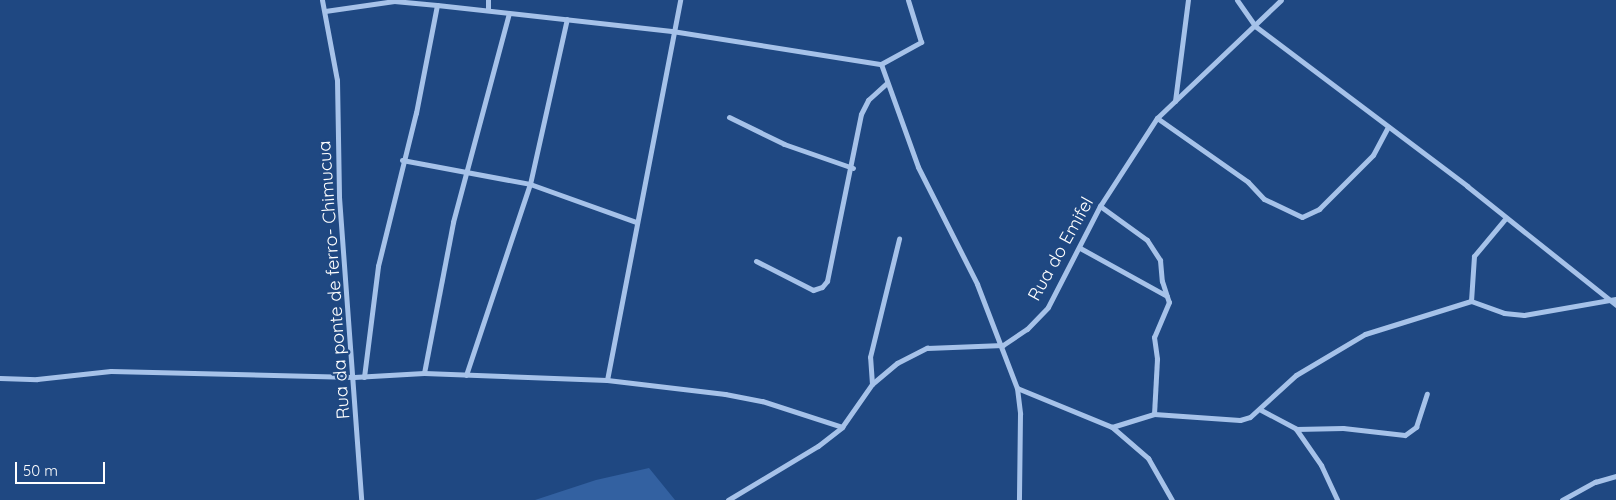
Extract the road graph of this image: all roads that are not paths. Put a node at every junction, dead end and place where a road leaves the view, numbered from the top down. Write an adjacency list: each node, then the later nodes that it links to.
1 (322, 0): 10 (street, Rua da ponte de ferro- Chimucua)
2 (488, 0): 9 (street)
3 (680, 0): 14 (street)
4 (908, 0): 15 (street)
5 (1188, 0): 17 (street)
6 (1237, 0): 13 (street)
7 (1281, 0): 13 (street, Rua do Emifel)
8 (437, 5): 9 (street); 10 (street); 21 (street)
9 (488, 10): 11 (street)
10 (325, 11): 38 (street, Rua da ponte de ferro- Chimucua)
11 (509, 13): 12 (street); 23 (street)
12 (567, 19): 14 (street); 24 (street)
13 (1255, 26): 17 (street, Rua do Emifel); 20 (street)
14 (672, 31): 15 (street); 27 (street)
15 (881, 64): 16 (street)
16 (886, 84): 22 (street); 35 (street)
17 (1174, 101): 19 (street, Rua do Emifel)
18 (729, 117): 22 (street)
19 (1157, 118): 20 (street); 25 (street, Rua do Emifel)
20 (1388, 127): 26 (street)
21 (402, 160): 23 (street); 39 (street)
22 (853, 168): 30 (street)
23 (466, 173): 24 (street); 36 (street)
24 (530, 184): 27 (street); 37 (street)
25 (1100, 206): 29 (street, Rua do Emifel); 31 (street)
26 (1505, 219): 32 (street); 33 (street)
27 (636, 222): 41 (street)
28 (899, 239): 42 (street)
29 (1080, 248): 31 (street); 35 (street, Rua do Emifel)
30 (756, 261)
31 (1167, 296): 46 (street)
32 (1613, 300): 33 (street); 34 (street)
33 (1472, 301): 45 (street)
34 (1616, 305)
35 (1003, 345): 42 (street); 43 (street)
36 (424, 373): 37 (street); 39 (street)
37 (466, 375): 41 (street)
38 (354, 377): 39 (street); 40 (street); 51 (street, Rua da ponte de ferro- Chimucua)
39 (364, 377)
40 (0, 378)
41 (607, 380): 47 (street)
42 (872, 384): 47 (street)
43 (1017, 388): 48 (street); 53 (street)
44 (1427, 394): 49 (street)
45 (1261, 410): 46 (street); 49 (street)
46 (1154, 414): 48 (street)
47 (842, 427): 52 (street)
48 (1112, 427): 54 (street)
49 (1296, 429): 55 (street)
50 (1616, 476): 56 (street)
51 (361, 500)
52 (728, 500)
53 (1019, 500)
54 (1172, 500)
55 (1338, 500)
56 (1562, 500)

